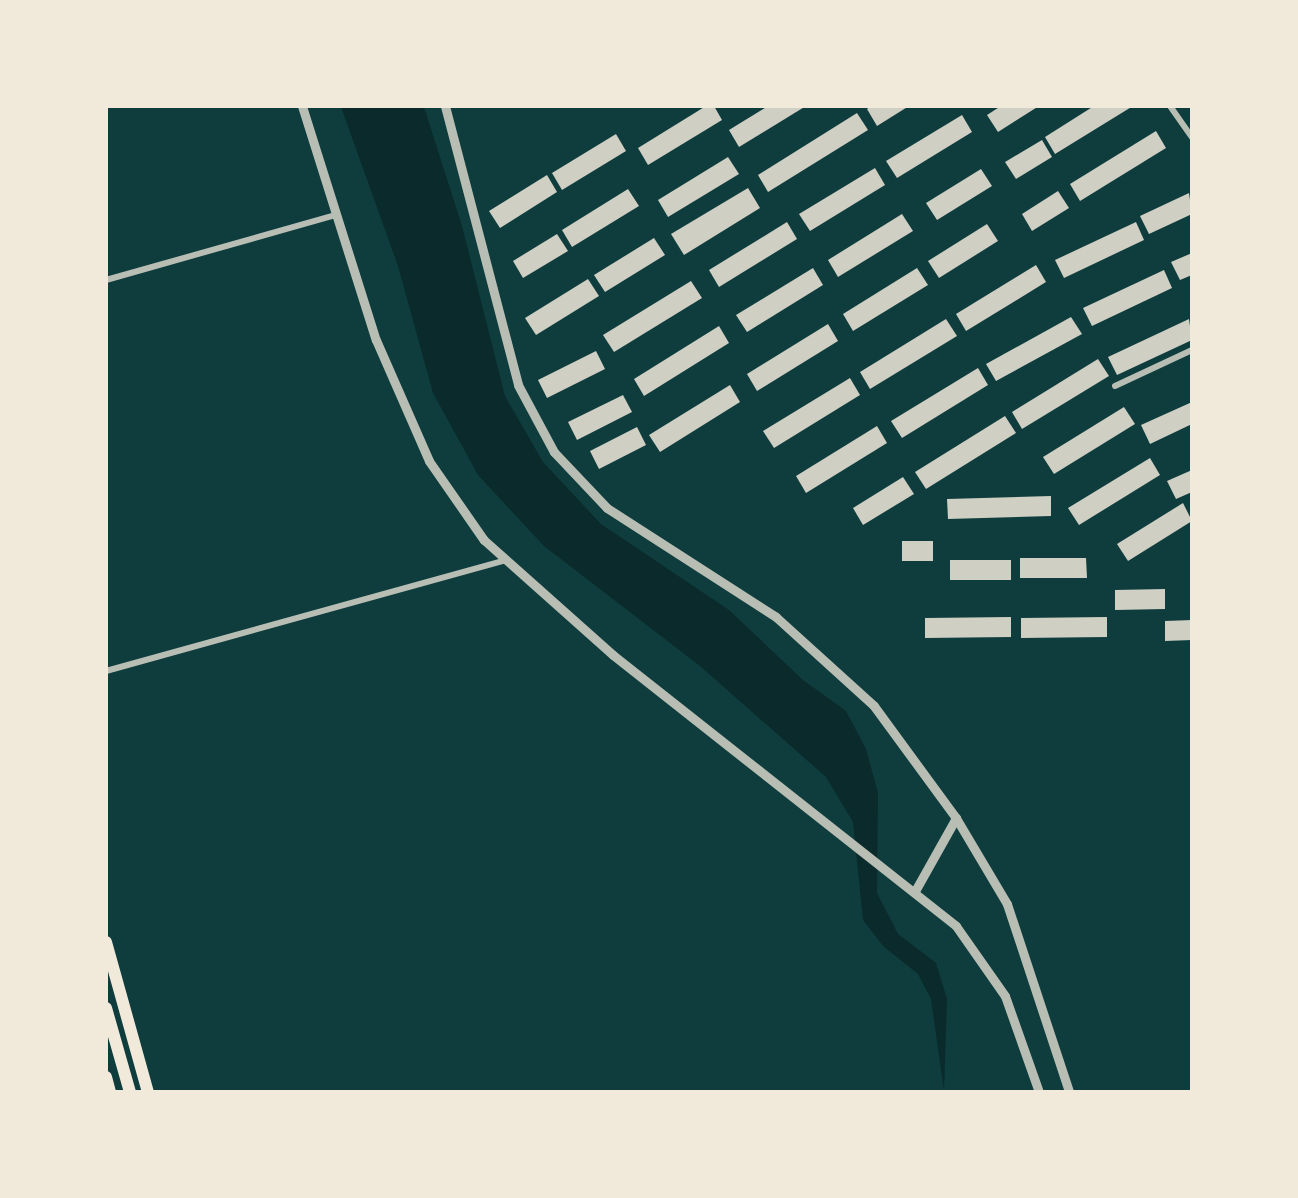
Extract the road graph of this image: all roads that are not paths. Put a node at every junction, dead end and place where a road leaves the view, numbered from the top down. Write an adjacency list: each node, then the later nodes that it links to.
1 (302, 106): 5 (street)
2 (445, 106): 11 (street)
3 (1170, 106): 4 (street)
4 (1191, 137)
5 (336, 215): 6 (street); 9 (street)
6 (106, 280)
7 (1191, 350): 8 (street)
8 (1115, 386)
9 (506, 560): 10 (street); 12 (street)
10 (106, 671)
11 (956, 818): 12 (street); 20 (street)
12 (915, 891): 19 (street)
13 (106, 942): 18 (main road)
14 (106, 1008): 17 (main road)
15 (106, 1077): 16 (main road)
16 (110, 1092)
17 (130, 1092)
18 (148, 1092)
19 (1039, 1092)
20 (1069, 1092)

